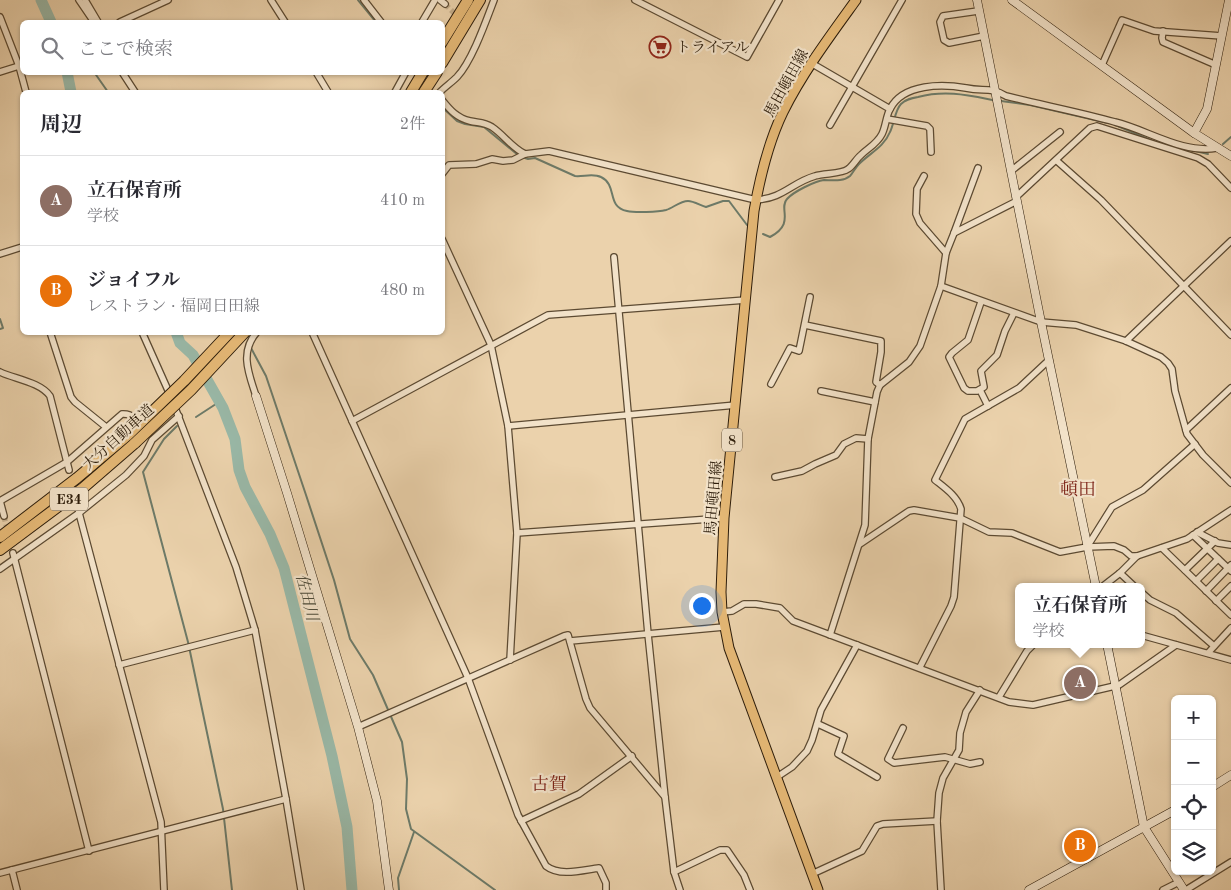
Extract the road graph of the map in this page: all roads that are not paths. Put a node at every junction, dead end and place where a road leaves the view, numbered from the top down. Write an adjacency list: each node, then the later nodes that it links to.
1 (79, 0): 19 (street)
2 (85, 0): 20 (street)
3 (168, 0): 21 (street)
4 (271, 0): 22 (street)
5 (364, 0): 23 (street)
6 (434, 0): 24 (street)
7 (468, 0): 28 (highway)
8 (480, 0): 29 (highway)
9 (494, 0): 49 (street)
10 (636, 0): 11 (street)
11 (779, 0)
12 (856, 0): 30 (main road, 馬田頓田線 / 8)
13 (902, 0): 42 (street)
14 (977, 0): 17 (street)
15 (1012, 0): 32 (street)
16 (1229, 0): 27 (street)
17 (978, 11): 26 (street); 26 (street)
18 (0, 17): 31 (street)
19 (93, 20)
20 (97, 20)
21 (124, 20)
22 (284, 20)
23 (379, 20)
24 (423, 20)
25 (1163, 31): 27 (street); 32 (street); 33 (street)
26 (984, 36): 50 (street)
27 (1222, 36): 33 (street)
28 (445, 37)
29 (445, 58)
30 (811, 63): 42 (street); 68 (main road, 馬田頓田線 / 8)
31 (20, 64)
32 (1102, 65): 56 (street)
33 (1216, 65): 56 (street)
34 (20, 66): 35 (street)
35 (0, 72)
36 (23, 75): 43 (street)
37 (124, 75): 44 (street)
38 (318, 75): 45 (street)
39 (404, 75): 46 (street)
40 (422, 75): 47 (highway)
41 (434, 75): 48 (highway)
42 (852, 86): 52 (street); 54 (street)
43 (26, 90)
44 (134, 90)
45 (327, 90)
46 (396, 90)
47 (412, 90)
48 (425, 90)
49 (439, 90)
50 (996, 92): 52 (street); 57 (street); 64 (street)
51 (445, 103): 59 (street)
52 (890, 109): 53 (street)
53 (891, 120): 58 (street); 68 (street)
54 (830, 125)
55 (1060, 132): 64 (street)
56 (1194, 133): 57 (street)
57 (1218, 148): 60 (street)
58 (931, 152)
59 (523, 155): 63 (street); 68 (street)
60 (1231, 156)
61 (1057, 161): 66 (street); 67 (street); 77 (street)
62 (978, 168): 69 (street)
63 (445, 170)
64 (1011, 171): 67 (street)
65 (924, 176): 73 (street)
66 (1231, 188)
67 (1017, 199): 69 (street); 83 (street)
68 (756, 200): 79 (main road, 馬田頓田線 / 8)
69 (954, 234): 73 (street)
70 (1231, 241): 77 (street)
71 (445, 245): 93 (street)
72 (20, 249): 74 (street)
73 (946, 253): 76 (street)
74 (0, 254)
75 (614, 257): 81 (street)
76 (941, 286): 80 (street); 97 (street)
77 (1183, 286): 91 (street); 92 (street)
78 (810, 297): 84 (street)
79 (746, 300): 81 (street); 103 (main road, 馬田頓田線 / 8)
80 (982, 302): 82 (street); 99 (street)
81 (619, 309): 93 (street); 105 (street)
82 (1014, 313): 83 (street); 99 (street)
83 (1041, 322): 92 (street); 94 (street)
84 (804, 325): 96 (street); 97 (street)
85 (51, 335): 109 (street)
86 (143, 335): 106 (street)
87 (227, 335): 111 (highway, 大分自動車道 / E34, bridge)
88 (242, 335): 111 (highway, 大分自動車道 / E34, bridge)
89 (254, 335): 101 (street)
90 (313, 335): 107 (street)
91 (1231, 335)
92 (1126, 341): 110 (street)
93 (491, 345): 107 (street); 108 (street)
94 (1049, 360): 104 (street); 133 (street)
95 (0, 372): 115 (street)
96 (771, 384)
97 (880, 385): 102 (street)
98 (1231, 388): 110 (street)
99 (980, 390): 104 (street)
100 (821, 391): 102 (street)
101 (256, 396): 177 (street)
102 (875, 402): 112 (street)
103 (736, 405): 105 (street); 124 (main road, 馬田頓田線 / 8)
104 (988, 406): 125 (street)
105 (628, 415): 108 (street); 126 (street)
106 (179, 416): 113 (street); 157 (street)
107 (352, 421): 172 (street)
108 (508, 426): 128 (street)
109 (106, 427): 113 (street); 115 (street)
110 (1186, 430): 114 (street)
111 (131, 439): 129 (highway, 大分自動車道 / E34); 136 (highway, 大分自動車道 / E34)
112 (868, 439): 117 (street); 131 (street)
113 (152, 440): 122 (street)
114 (1195, 444): 118 (street); 133 (street)
115 (67, 462): 116 (street); 119 (street)
116 (69, 470)
117 (775, 477)
118 (1231, 483)
119 (0, 501): 123 (street)
120 (78, 503): 122 (street)
121 (1231, 510): 127 (street)
122 (79, 513): 140 (street); 170 (street)
123 (4, 516)
124 (724, 518): 126 (street); 154 (main road, 馬田頓田線 / 8)
125 (960, 518): 131 (street); 133 (street); 171 (street)
126 (638, 524): 128 (street); 158 (street)
127 (1195, 533): 130 (street); 134 (street); 135 (street)
128 (517, 534): 168 (street)
129 (0, 537)
130 (1215, 541): 132 (street); 135 (street)
131 (860, 544): 159 (street)
132 (1231, 545)
133 (1087, 547): 138 (street); 146 (street)
134 (1162, 548): 138 (street); 143 (street)
135 (1207, 549): 139 (street); 143 (street)
136 (0, 550)
137 (13, 553): 140 (street)
138 (1137, 556): 144 (street)
139 (1218, 559): 141 (street); 145 (street)
140 (15, 560): 142 (street); 193 (street)
141 (1230, 568): 150 (street)
142 (0, 569)
143 (1185, 570): 145 (street)
144 (1120, 573): 147 (street); 148 (street)
145 (1196, 581): 150 (street)
146 (1095, 583)
147 (1107, 583)
148 (1131, 583)
149 (1231, 586): 152 (street)
150 (1206, 591): 152 (street)
151 (1145, 596): 164 (street)
152 (1216, 601): 153 (street)
153 (1230, 611)
154 (722, 612): 155 (main road, 馬田頓田線 / 8); 159 (street)
155 (724, 627): 158 (street); 184 (main road, 馬田頓田線 / 8)
156 (1231, 628): 164 (street)
157 (255, 630): 170 (street); 187 (street)
158 (648, 634): 161 (street); 186 (street)
159 (830, 634): 162 (street)
160 (1145, 636): 163 (street)
161 (570, 641): 168 (street); 179 (street)
162 (857, 645): 171 (street); 176 (street)
163 (1176, 645): 167 (street); 173 (street)
164 (1214, 646): 167 (street)
165 (1031, 648): 175 (street)
166 (1109, 648): 173 (street)
167 (1208, 653): 169 (street)
168 (510, 660): 172 (street)
169 (1231, 660)
170 (120, 665): 192 (street)
171 (920, 667): 174 (street)
172 (468, 678): 177 (street); 189 (street)
173 (1115, 686): 175 (street); 191 (street)
174 (980, 690): 175 (street); 180 (street)
175 (999, 697)
176 (818, 724): 183 (street); 184 (street)
177 (358, 727): 200 (street)
178 (903, 728): 180 (street)
179 (632, 756): 186 (street); 189 (street)
180 (953, 758): 181 (street); 190 (street)
181 (980, 762)
182 (1231, 775): 185 (street)
183 (877, 776)
184 (776, 777): 198 (main road, 馬田頓田線 / 8)
185 (1215, 785)
186 (665, 797): 196 (street)
187 (286, 799): 192 (street); 204 (street)
188 (1171, 812): 191 (street)
189 (521, 821): 205 (street)
190 (937, 821): 198 (street); 209 (street)
191 (1144, 827): 199 (street); 201 (street)
192 (162, 830): 193 (street); 203 (street)
193 (89, 850): 195 (street)
194 (1231, 862): 211 (street)
195 (12, 870): 197 (street); 202 (street)
196 (674, 872): 206 (street); 207 (street)
197 (0, 873)
198 (812, 874): 208 (main road, 馬田頓田線 / 8)
199 (1179, 882): 210 (street); 211 (street)
200 (390, 887)
201 (1034, 889)
202 (17, 890)
203 (164, 890)
204 (301, 890)
205 (606, 890)
206 (680, 890)
207 (750, 890)
208 (818, 890)
209 (941, 890)
210 (1163, 890)
211 (1185, 890)

